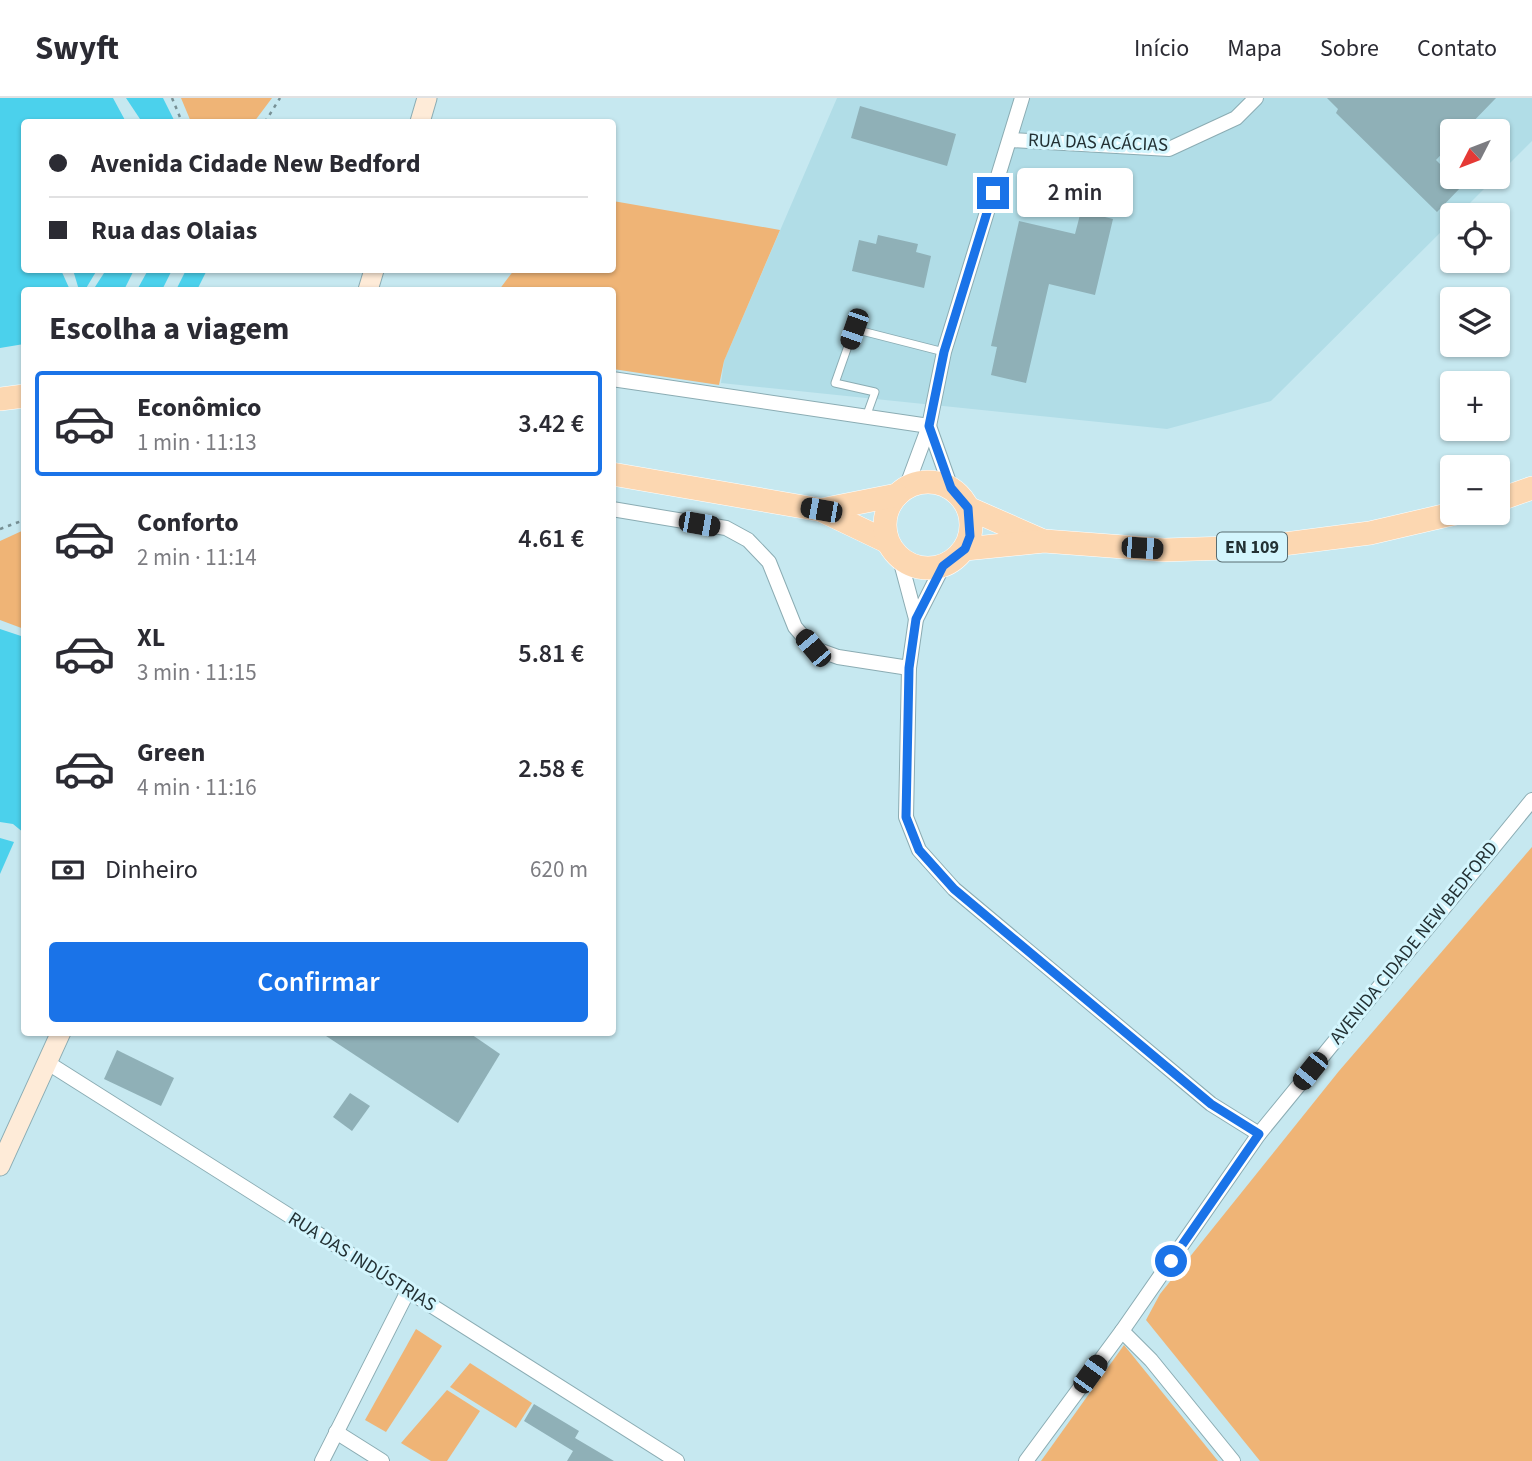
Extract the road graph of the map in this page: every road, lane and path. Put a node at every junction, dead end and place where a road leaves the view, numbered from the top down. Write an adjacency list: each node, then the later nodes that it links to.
1 (172, 98): 6 (path)
2 (280, 98): 7 (path)
3 (427, 98): 8 (main road)
4 (1022, 98): 9 (street)
5 (1256, 98): 9 (street, RUA DAS ACÁCIAS)
6 (182, 119)
7 (267, 119)
8 (421, 119)
9 (1010, 141): 10 (street)
10 (944, 352): 14 (lane); 15 (street)
11 (616, 380): 14 (street)
12 (21, 396): 13 (main road)
13 (0, 399)
14 (866, 417): 15 (street)
15 (929, 426): 17 (street); 19 (street)
16 (616, 475): 25 (main road)
17 (951, 488): 19 (main road); 23 (main road)
18 (1532, 488): 20 (main road)
19 (901, 491): 25 (main road); 31 (main road)
20 (1510, 497)
21 (1532, 498): 22 (main road)
22 (1510, 501)
23 (968, 508): 29 (main road); 30 (main road)
24 (616, 510): 34 (street)
25 (821, 510): 31 (main road)
26 (1440, 517): 29 (main road, EN 109)
27 (21, 521): 28 (path)
28 (0, 529)
29 (1044, 541): 30 (main road)
30 (965, 549): 32 (main road)
31 (894, 550): 32 (main road); 33 (street)
32 (943, 566): 33 (street)
33 (916, 619): 34 (street)
34 (909, 668): 38 (street)
35 (1532, 800): 38 (street, AVENIDA CIDADE NEW BEDFORD)
36 (59, 1036): 37 (main road)
37 (48, 1063): 39 (main road); 40 (street, RUA DAS INDÚSTRIAS)
38 (1259, 1134): 41 (street, AVENIDA CIDADE NEW BEDFORD)
39 (0, 1166)
40 (408, 1291): 42 (street); 45 (street, RUA DAS INDÚSTRIAS)
41 (1122, 1331): 46 (street, AVENIDA CIDADE NEW BEDFORD); 47 (street)
42 (336, 1432): 43 (street); 44 (street)
43 (322, 1461)
44 (382, 1461)
45 (677, 1461)
46 (1026, 1461)
47 (1233, 1461)

